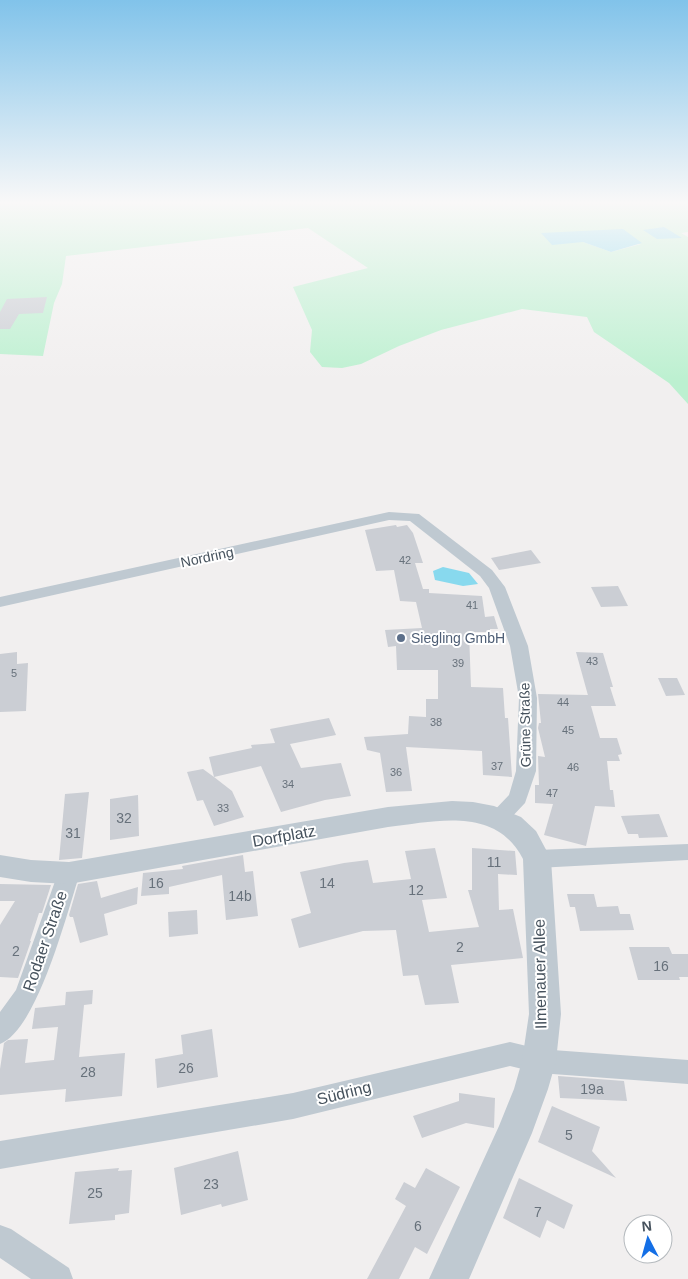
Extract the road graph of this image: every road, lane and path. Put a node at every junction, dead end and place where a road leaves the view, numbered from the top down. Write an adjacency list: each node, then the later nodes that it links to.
1 (414, 518): 2 (street, Nordring); 3 (street, Grüne Straße)
2 (0, 602)
3 (499, 817): 5 (street, Ilmenauer Allee); 7 (street, Dorfplatz)
4 (688, 852): 5 (street)
5 (537, 859): 9 (street, Ilmenauer Allee)
6 (0, 866): 7 (street, Dorfplatz)
7 (69, 873): 8 (street, Rodaer Straße)
8 (0, 1032)
9 (539, 1061): 10 (street, Südring); 11 (street, Südring); 14 (street, Ilmenauer Allee)
10 (688, 1072)
11 (0, 1155)
12 (0, 1240): 13 (street)
13 (58, 1279)
14 (449, 1279)

